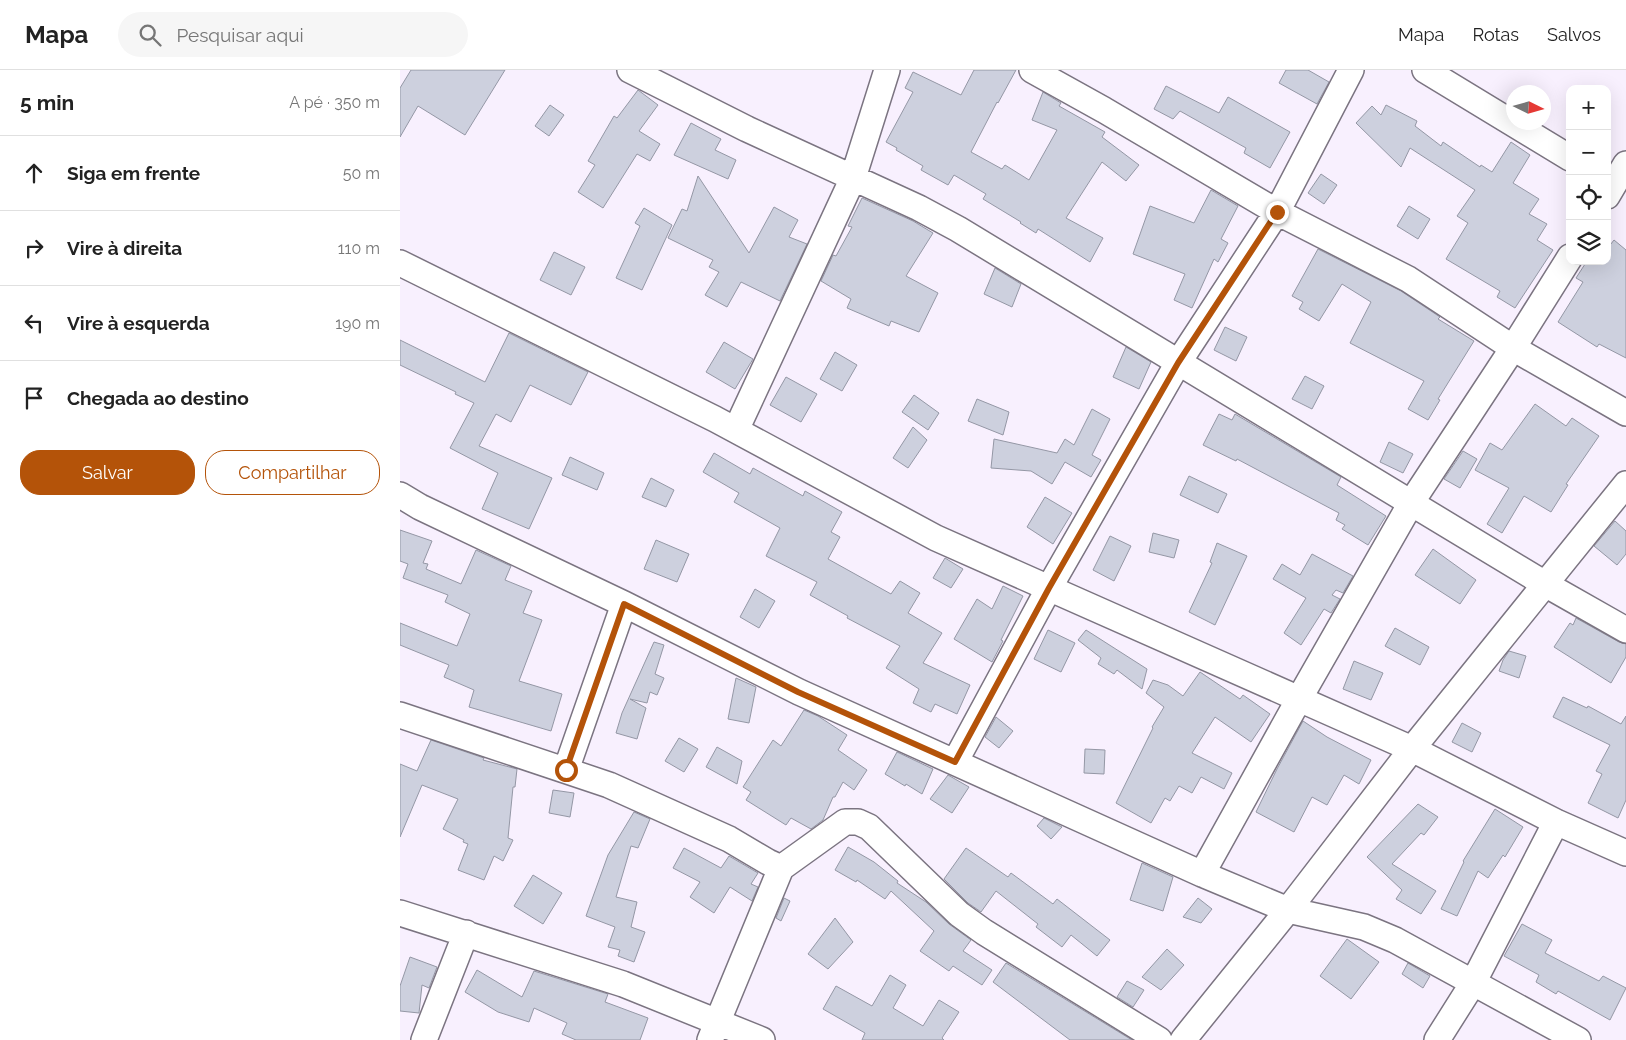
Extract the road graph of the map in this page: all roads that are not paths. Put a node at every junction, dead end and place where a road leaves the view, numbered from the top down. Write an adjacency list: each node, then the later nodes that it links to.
1 (630, 70): 7 (street)
2 (886, 70): 7 (street)
3 (1032, 70): 8 (street)
4 (1351, 70): 8 (street)
5 (1425, 70): 6 (street)
6 (1566, 156)
7 (853, 178): 12 (street); 14 (street)
8 (1277, 212): 11 (street); 12 (street)
9 (400, 263): 14 (street)
10 (1566, 263): 11 (street)
11 (1513, 348): 13 (street); 17 (street)
12 (1178, 363): 17 (street); 19 (street)
13 (1626, 413)
14 (736, 430): 19 (street)
15 (1626, 484): 18 (street)
16 (400, 495): 20 (street)
17 (1411, 503): 18 (street); 22 (street)
18 (1545, 584): 21 (street); 24 (street)
19 (1049, 588): 22 (street); 25 (street)
20 (624, 604): 25 (street); 26 (street)
21 (1626, 630)
22 (1299, 698): 24 (street); 30 (street)
23 (400, 716): 26 (street)
24 (1412, 749): 27 (street); 31 (street)
25 (955, 762): 30 (street)
26 (566, 770): 29 (street)
27 (1556, 822): 28 (street); 34 (street)
28 (1626, 853)
29 (781, 868): 35 (street); 38 (street)
30 (1202, 874): 31 (street)
31 (1288, 910): 34 (street); 39 (street)
32 (400, 913): 33 (street)
33 (466, 933): 35 (street); 36 (street)
34 (1473, 983): 40 (street); 41 (street)
35 (714, 1031): 37 (street)
36 (424, 1040)
37 (762, 1040)
38 (1159, 1040)
39 (1183, 1040)
40 (1437, 1040)
41 (1578, 1040)

